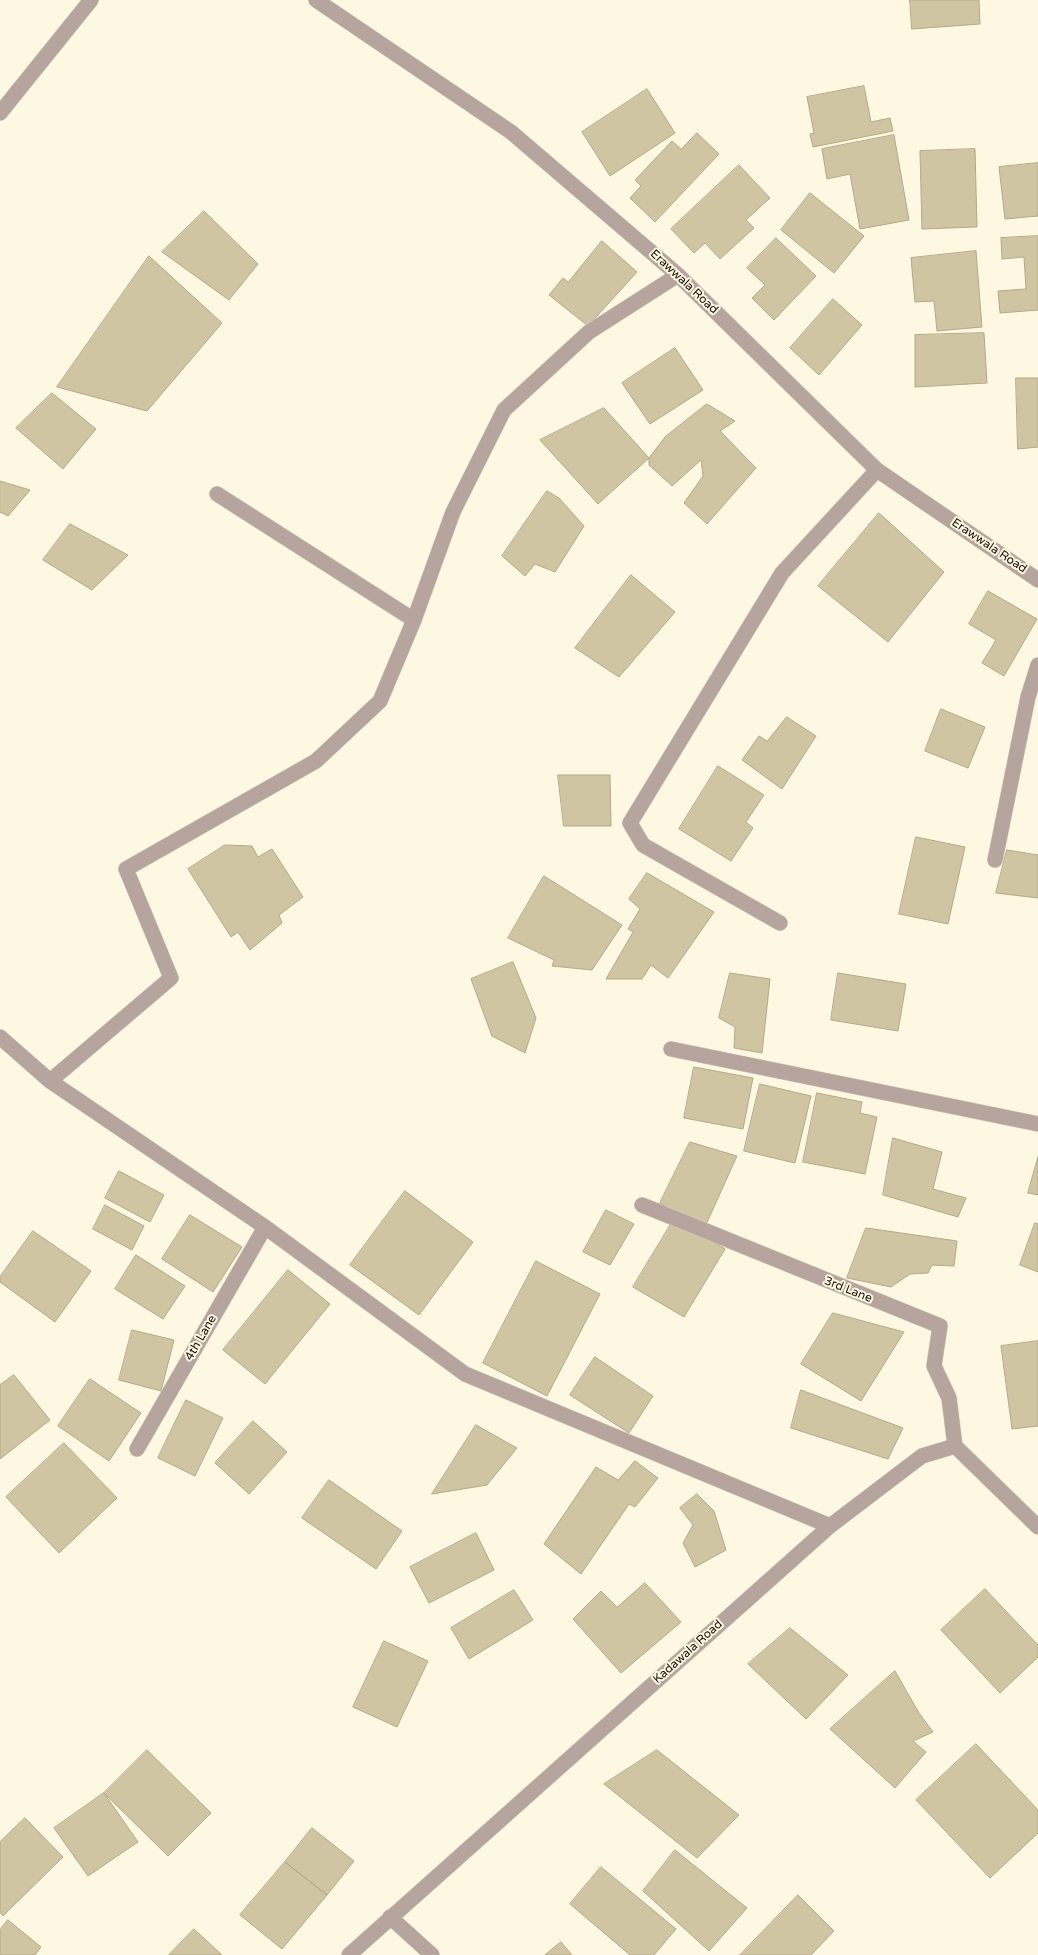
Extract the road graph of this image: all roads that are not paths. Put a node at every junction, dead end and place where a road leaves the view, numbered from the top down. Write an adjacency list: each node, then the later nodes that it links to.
1 (90, 0): 3 (street)
2 (316, 0): 4 (street, Erawwala Road)
3 (0, 113)
4 (678, 274): 5 (street, Erawwala Road); 8 (street)
5 (877, 470): 7 (street, Erawwala Road); 11 (street)
6 (217, 494): 8 (street)
7 (1038, 580)
8 (414, 620): 14 (street)
9 (1038, 665): 10 (street)
10 (995, 860)
11 (780, 923)
12 (0, 1037): 14 (street)
13 (671, 1049): 15 (street)
14 (50, 1081): 17 (street)
15 (1038, 1124)
16 (642, 1206): 18 (street, 3rd Lane)
17 (265, 1227): 19 (street, 4th Lane); 20 (street)
18 (955, 1446): 20 (street, Kadawala Road); 21 (street)
19 (137, 1449)
20 (830, 1526): 22 (street, Kadawala Road)
21 (1038, 1527)
22 (390, 1918): 23 (street, Kadawala Road); 24 (street)
23 (348, 1955)
24 (432, 1955)

